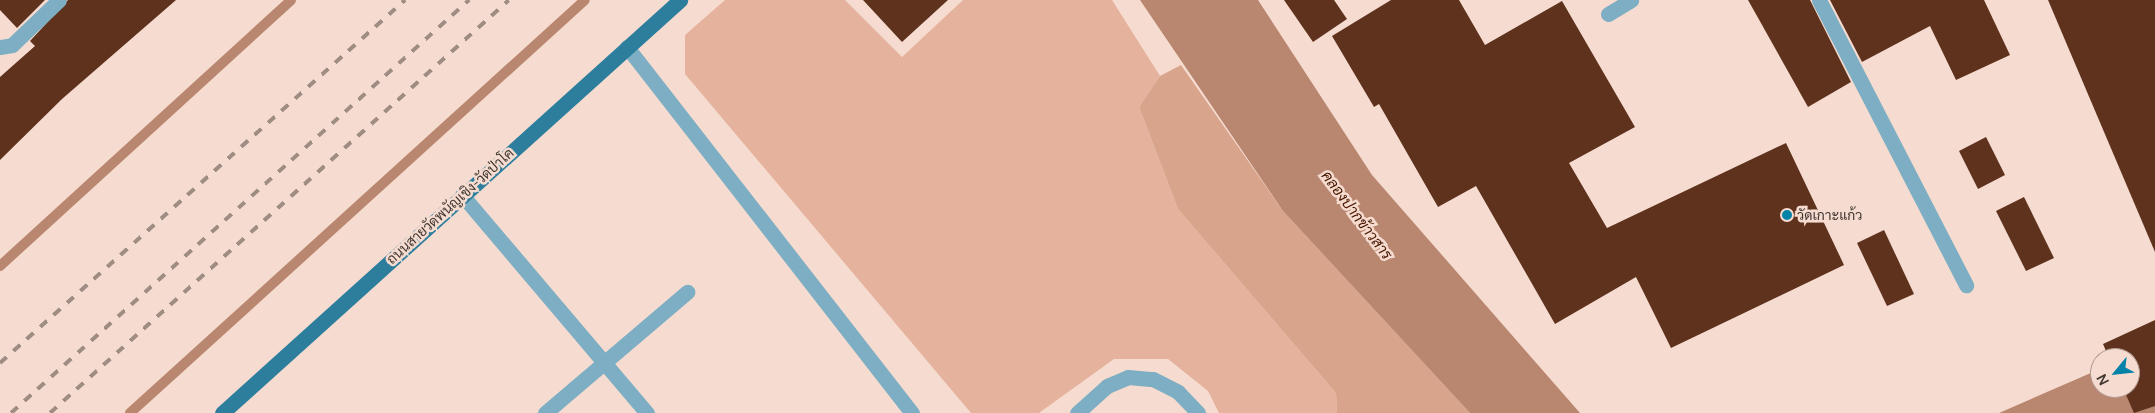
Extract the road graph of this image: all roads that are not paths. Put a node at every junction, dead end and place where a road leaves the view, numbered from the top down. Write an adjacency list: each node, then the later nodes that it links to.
1 (59, 0): 6 (street)
2 (680, 0): 7 (main road, ถนนสายวัดพนัญเชิง-วัดป่าโค)
3 (1631, 0): 5 (street)
4 (1819, 0): 9 (street)
5 (1608, 14)
6 (0, 47)
7 (627, 47): 8 (main road, ถนนสายวัดพนัญเชิง-วัดป่าโค); 15 (street)
8 (462, 195): 11 (street); 12 (main road, ถนนสายวัดพนัญเชิง-วัดป่าโค)
9 (1966, 285)
10 (686, 292): 11 (street)
11 (604, 362): 13 (street); 14 (street)
12 (222, 413)
13 (545, 413)
14 (647, 413)
15 (912, 413)
16 (1077, 413): 17 (street)
17 (1198, 413)

